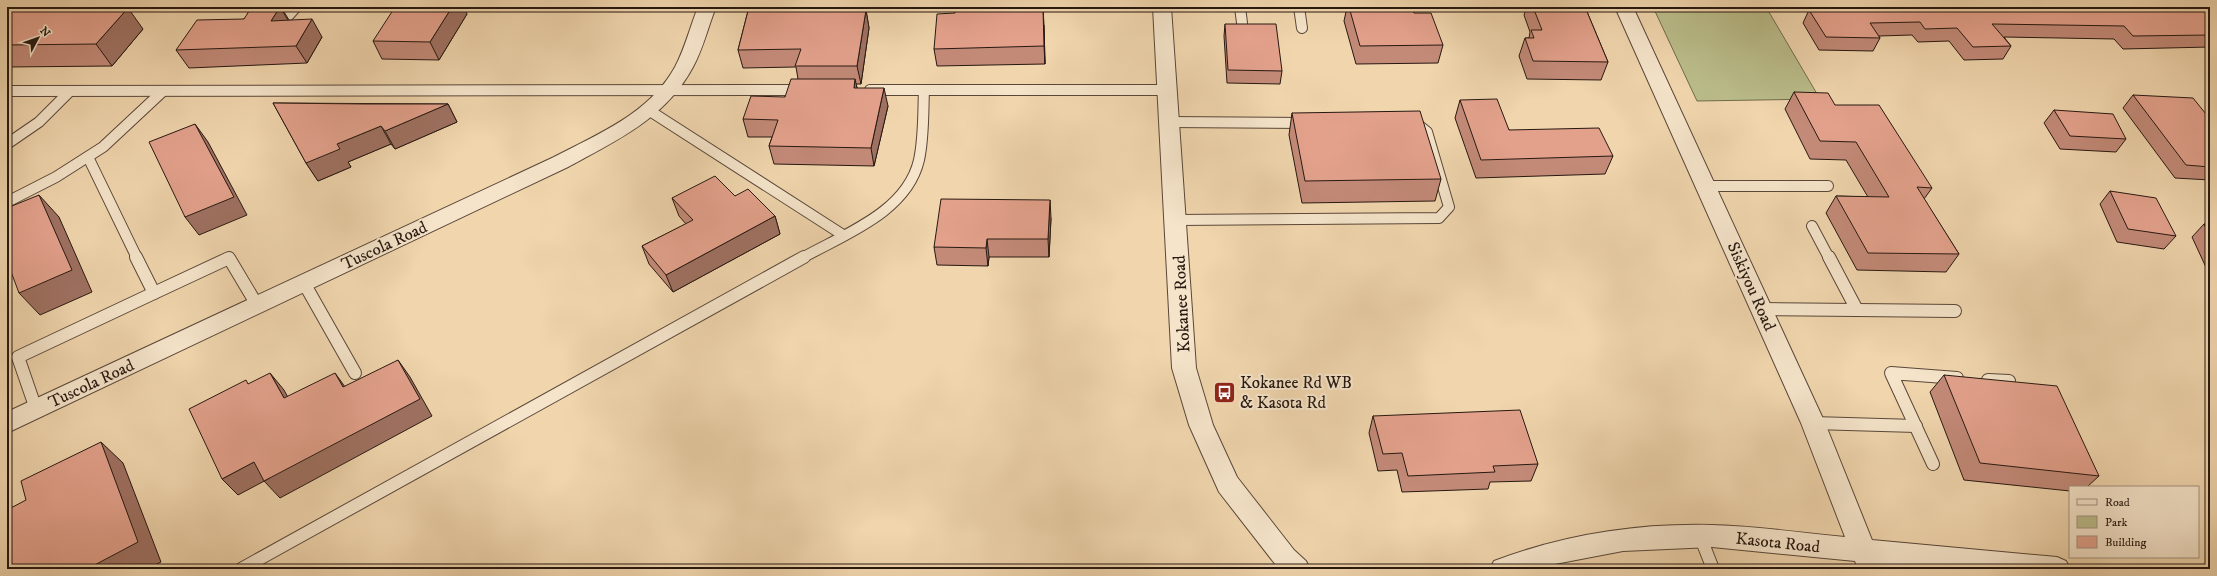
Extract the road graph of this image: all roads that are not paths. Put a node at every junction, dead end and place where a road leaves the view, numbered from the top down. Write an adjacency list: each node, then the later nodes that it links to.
1 (296, 7): 7 (lane)
2 (707, 7): 10 (street, Tuscola Road)
3 (1162, 7): 14 (street, Kokanee Road)
4 (1240, 7): 8 (lane)
5 (1299, 7): 9 (lane)
6 (1624, 7): 24 (street, Siskiyou Road)
7 (289, 15)
8 (1242, 23)
9 (1302, 28)
10 (669, 90): 11 (lane); 17 (lane); 18 (street, Tuscola Road)
11 (813, 90)
12 (861, 90): 13 (lane)
13 (924, 90): 14 (lane); 29 (lane)
14 (1168, 90): 19 (street, Kokanee Road)
15 (7, 91): 16 (lane)
16 (70, 91): 17 (lane); 22 (lane)
17 (164, 91): 23 (lane)
18 (650, 111): 29 (lane); 30 (street, Tuscola Road)
19 (1170, 122): 20 (lane); 27 (street, Kokanee Road)
20 (1315, 123)
21 (1401, 124): 27 (lane)
22 (7, 144)
23 (88, 157): 26 (lane); 31 (lane)
24 (1706, 186): 25 (lane); 33 (street, Siskiyou Road)
25 (1828, 186)
26 (7, 202)
27 (1176, 220): 47 (street, Kokanee Road)
28 (1812, 226): 34 (lane)
29 (843, 235): 46 (lane)
30 (304, 283): 32 (street, Tuscola Road); 37 (lane)
31 (154, 294): 32 (lane); 36 (lane)
32 (257, 305): 39 (street, Tuscola Road)
33 (1762, 309): 34 (lane); 41 (street, Siskiyou Road)
34 (1858, 310): 35 (lane)
35 (1955, 311)
36 (12, 359): 39 (lane)
37 (355, 374)
38 (2009, 381): 42 (lane)
39 (36, 409): 40 (street, Tuscola Road)
40 (7, 423)
41 (1813, 423): 42 (lane); 45 (street, Siskiyou Road)
42 (1916, 426): 43 (lane)
43 (1934, 464)
44 (1700, 536): 45 (street, Kasota Road); 48 (street, Kasota Road); 49 (lane)
45 (1867, 560): 50 (street, Kasota Road)
46 (241, 569)
47 (1297, 569)
48 (1503, 569)
49 (1713, 569)
50 (2056, 569)

